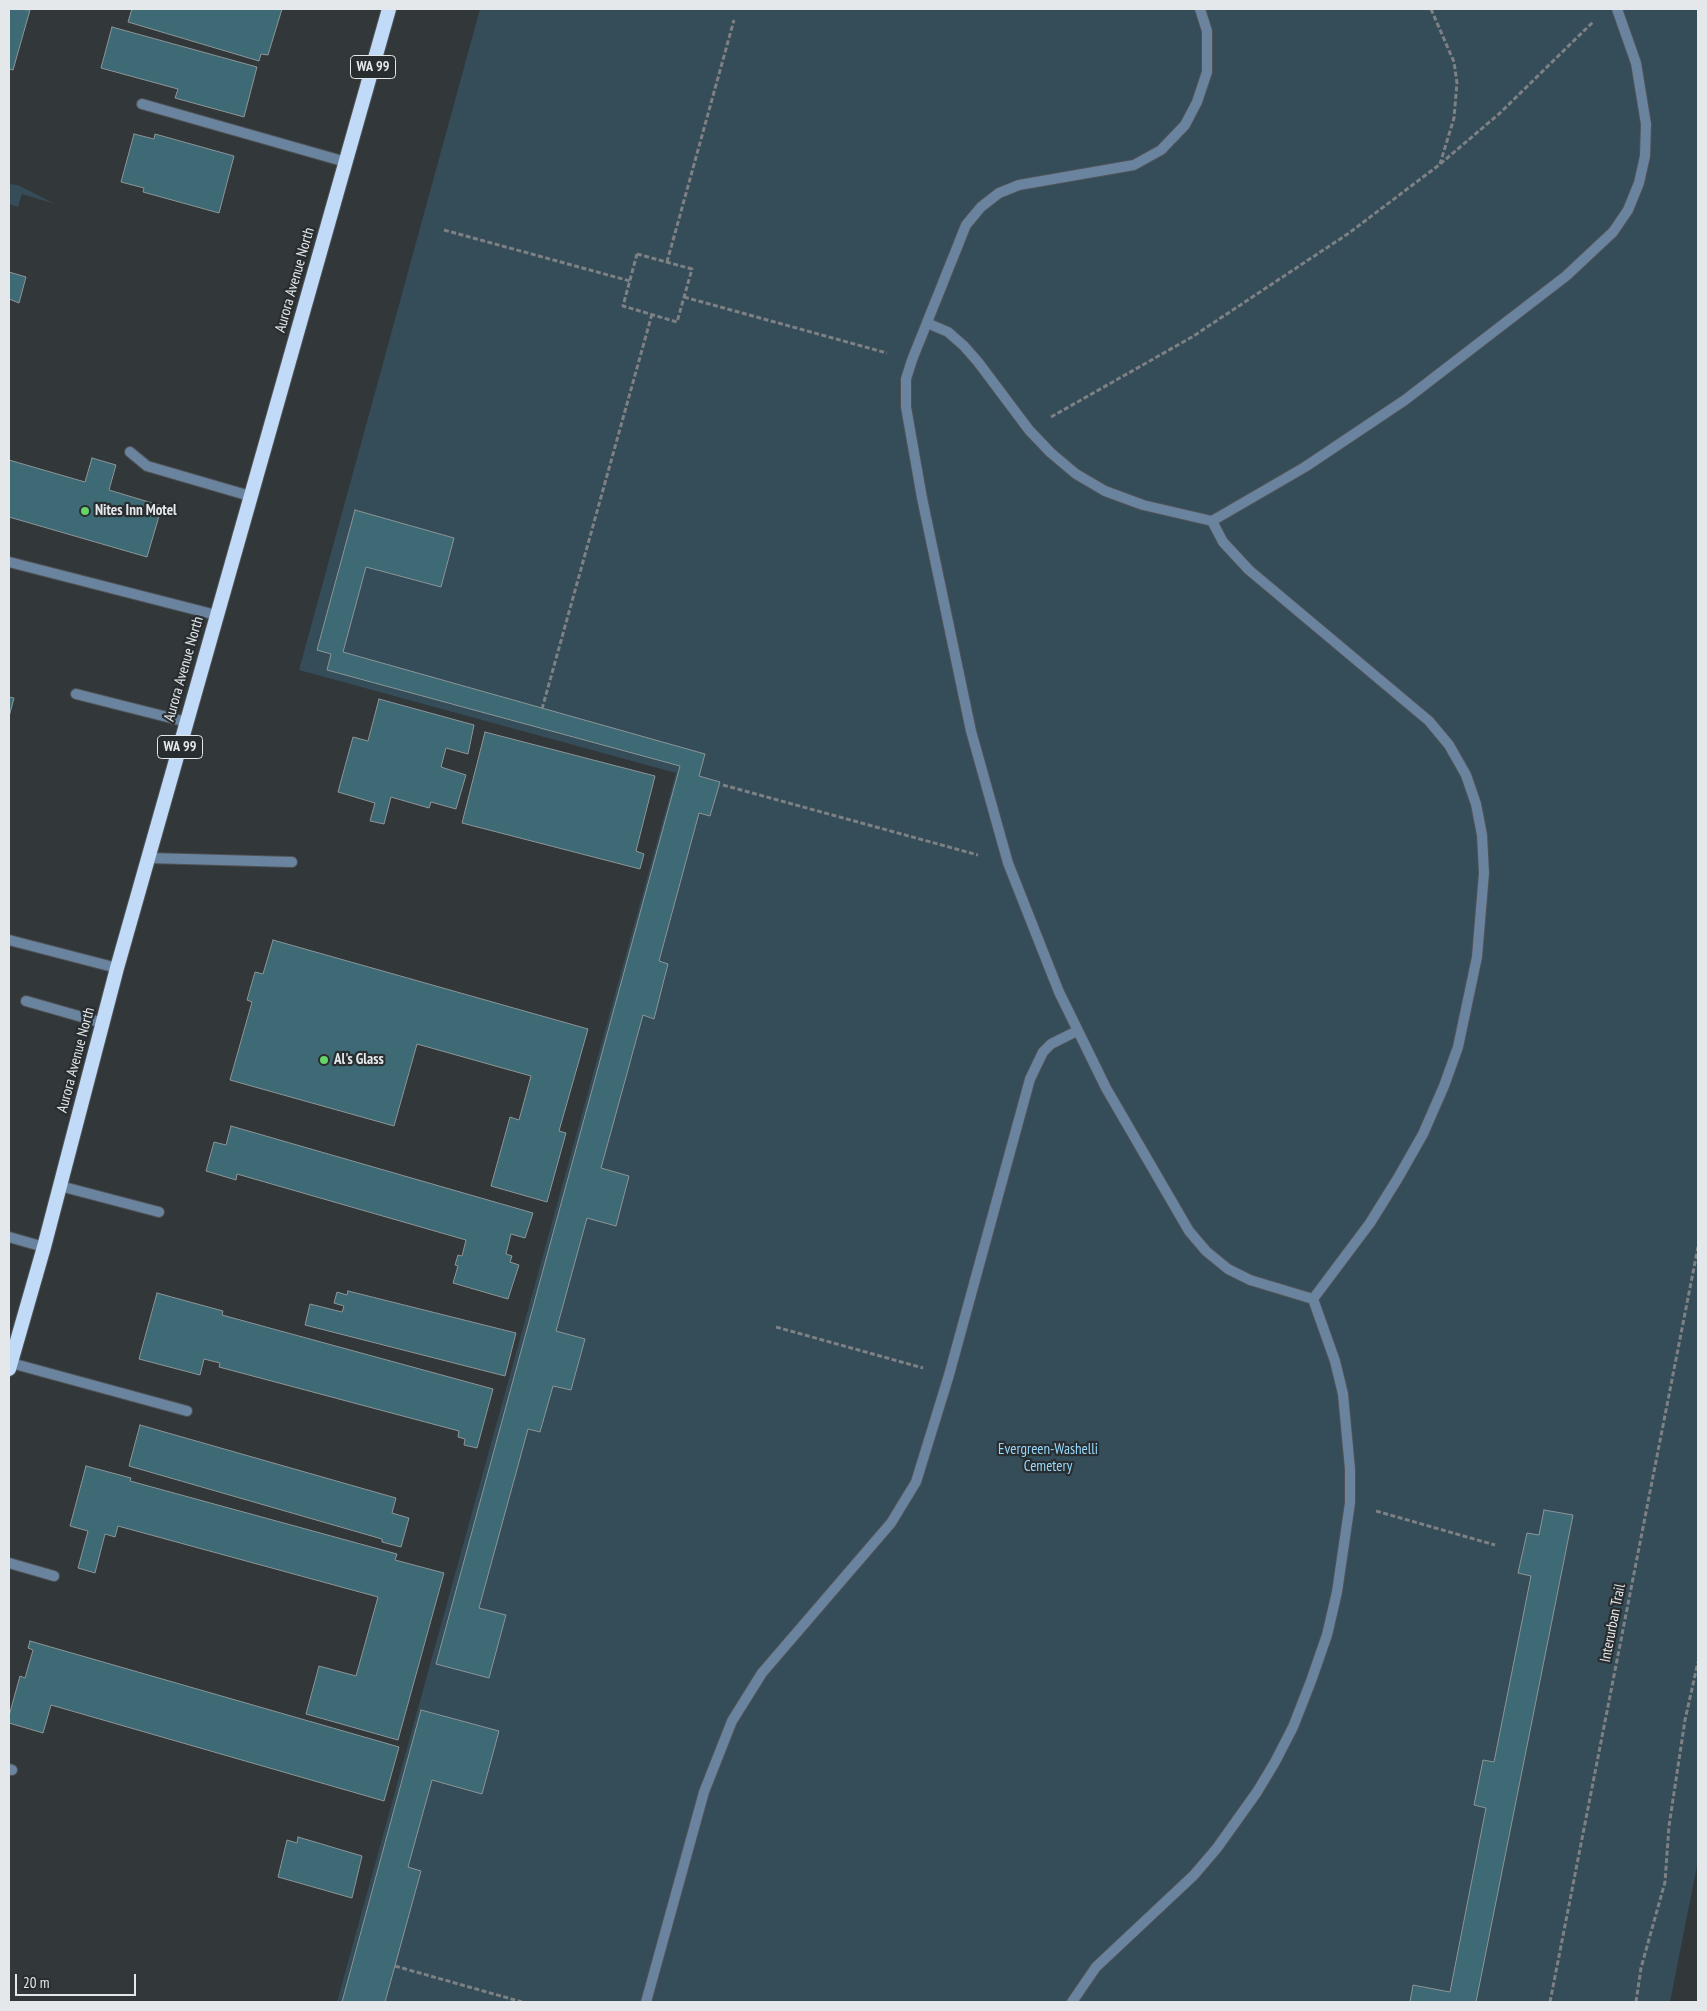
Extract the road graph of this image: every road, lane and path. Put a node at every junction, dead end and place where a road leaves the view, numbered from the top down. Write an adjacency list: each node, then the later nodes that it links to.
1 (390, 9): 8 (highway, Aurora Avenue North / WA 99)
2 (1200, 9): 15 (lane)
3 (1431, 9): 9 (path)
4 (1617, 9): 20 (lane)
5 (1600, 15): 9 (path)
6 (734, 20): 11 (path)
7 (142, 104): 8 (lane)
8 (346, 162): 19 (highway, Aurora Avenue North / WA 99)
9 (1439, 165): 17 (path)
10 (444, 230): 12 (path)
11 (666, 262): 12 (path); 13 (path)
12 (630, 281): 14 (path)
13 (684, 297): 14 (path); 16 (path)
14 (652, 314): 24 (path)
15 (927, 323): 16 (lane); 17 (lane)
16 (912, 360): 29 (lane)
17 (1028, 430): 20 (lane)
18 (130, 452): 19 (lane)
19 (250, 496): 22 (highway, Aurora Avenue North / WA 99)
20 (1212, 521): 40 (lane)
21 (9, 562): 22 (lane)
22 (216, 615): 25 (highway, Aurora Avenue North / WA 99)
23 (76, 694): 25 (lane)
24 (542, 709)
25 (187, 722): 27 (highway, Aurora Avenue North / WA 99)
26 (724, 785): 29 (path)
27 (149, 858): 28 (lane); 31 (highway, Aurora Avenue North / WA 99)
28 (292, 862)
29 (1008, 863): 34 (lane)
30 (9, 940): 31 (lane)
31 (117, 968): 33 (highway, Aurora Avenue North / WA 99)
32 (26, 1001): 33 (lane)
33 (103, 1023): 35 (highway, Aurora Avenue North / WA 99)
34 (1077, 1030): 40 (lane); 43 (lane)
35 (60, 1186): 36 (lane); 38 (highway, Aurora Avenue North / WA 99)
36 (159, 1212)
37 (9, 1237): 38 (lane)
38 (44, 1247): 42 (highway, Aurora Avenue North / WA 99)
39 (1698, 1247): 54 (path, Interurban Trail)
40 (1313, 1299): 45 (lane)
41 (776, 1328): 43 (path)
42 (10, 1366): 44 (lane)
43 (949, 1376): 52 (lane)
44 (187, 1411)
45 (1350, 1503): 46 (path); 53 (lane)
46 (1495, 1546)
47 (9, 1563): 48 (lane)
48 (54, 1576)
49 (1698, 1662): 55 (path)
50 (395, 1966): 51 (path)
51 (522, 2002)
52 (646, 2002)
53 (1072, 2002)
54 (1550, 2002)
55 (1636, 2002)

